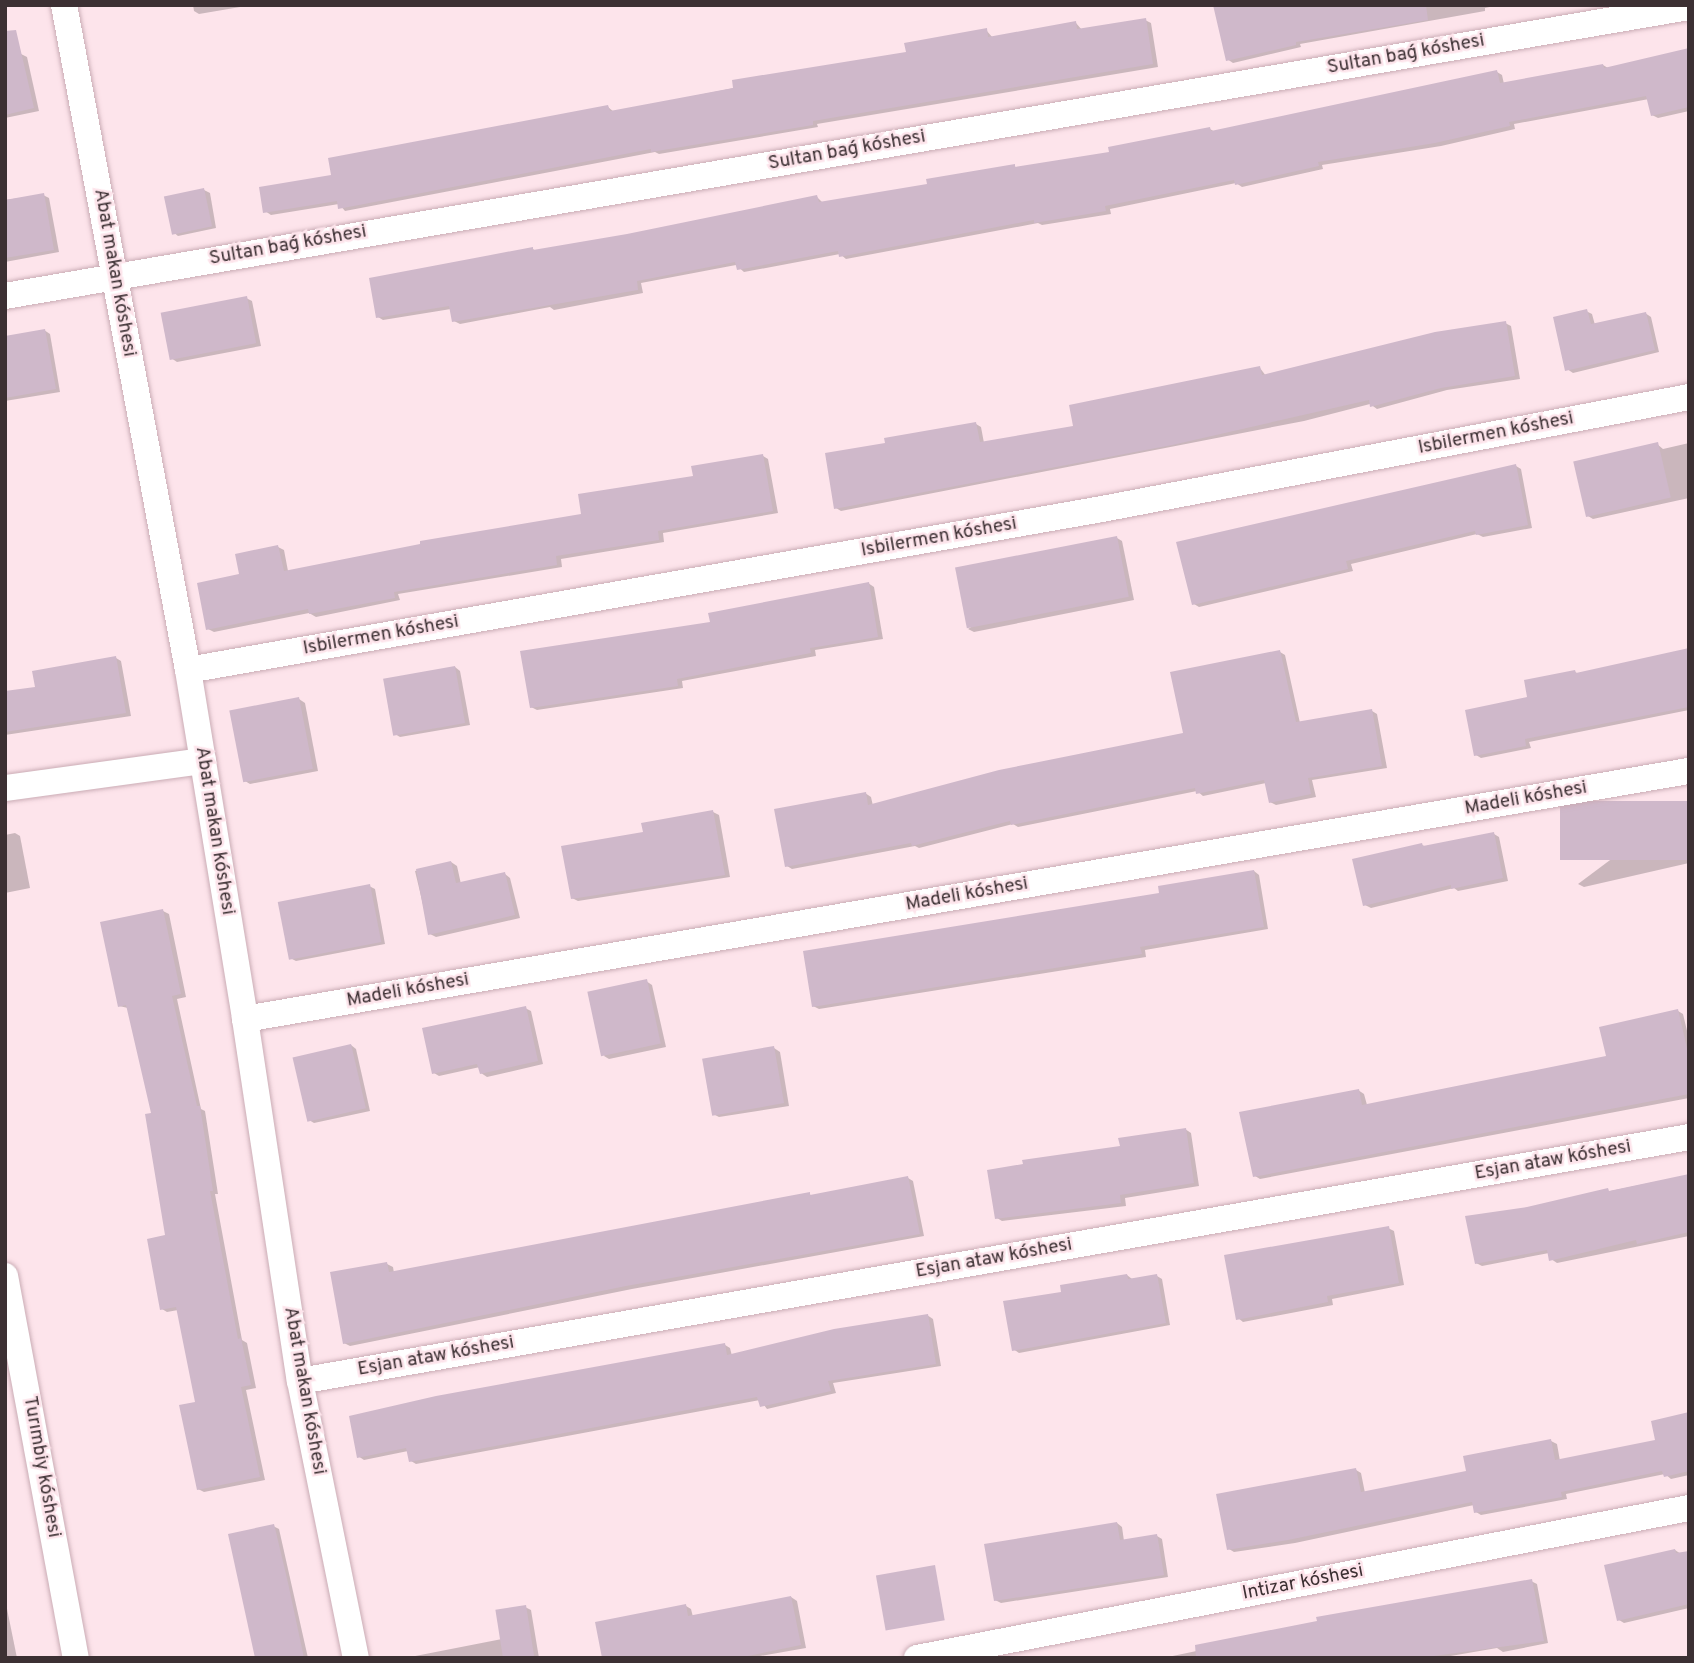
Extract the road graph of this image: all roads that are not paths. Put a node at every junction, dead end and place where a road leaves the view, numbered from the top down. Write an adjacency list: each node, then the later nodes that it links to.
1 (64, 5): 3 (street, Abat makan kóshesi)
2 (1689, 7): 3 (street, Sultan baǵ kóshesi)
3 (114, 276): 4 (street, Sultan baǵ kóshesi); 6 (street, Abat makan kóshesi)
4 (5, 296)
5 (1689, 397): 6 (street, Isbilermen kóshesi)
6 (188, 670): 7 (street, Abat makan kóshesi)
7 (203, 761): 9 (street); 10 (street, Abat makan kóshesi)
8 (1689, 771): 10 (street, Madeli kóshesi)
9 (5, 788)
10 (245, 1018): 13 (street, Abat makan kóshesi)
11 (1689, 1138): 13 (street, Esjan ataw kóshesi)
12 (5, 1276): 15 (street, Turımbiy kóshesi)
13 (300, 1381): 16 (street, Abat makan kóshesi)
14 (1689, 1508): 17 (street, Intizar kóshesi)
15 (76, 1658)
16 (356, 1658)
17 (917, 1658)

